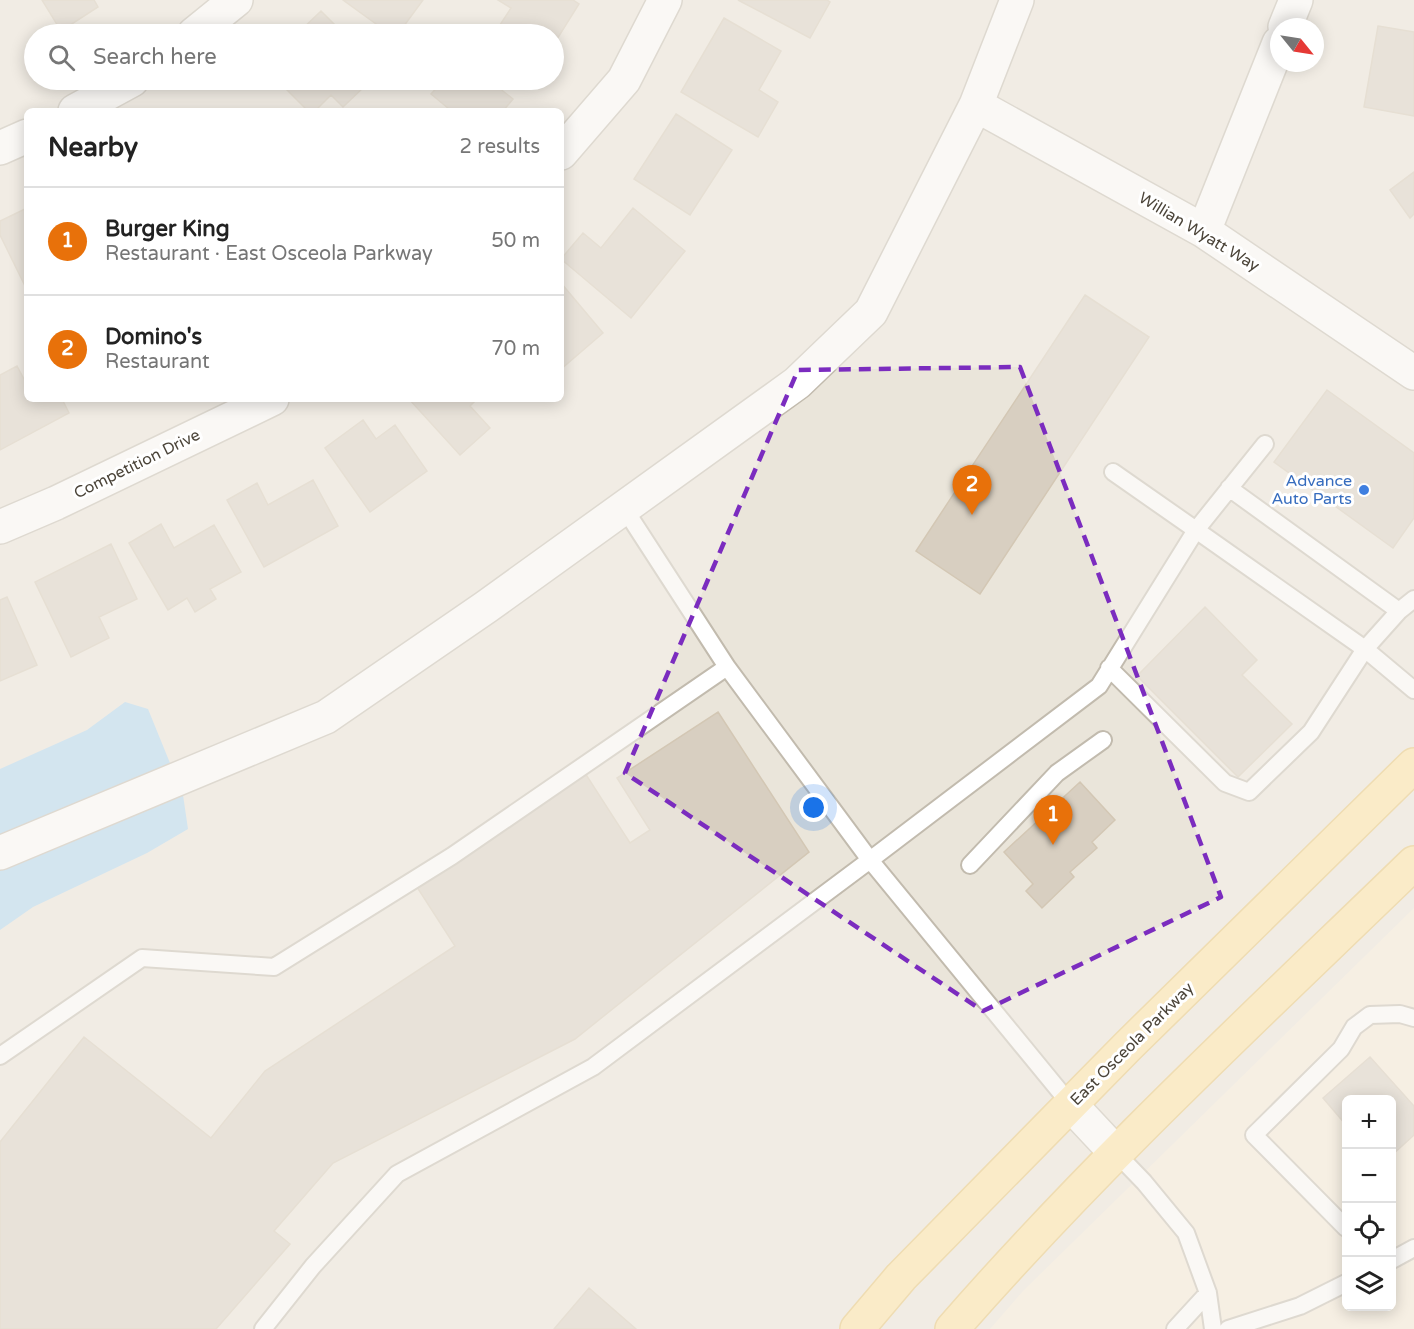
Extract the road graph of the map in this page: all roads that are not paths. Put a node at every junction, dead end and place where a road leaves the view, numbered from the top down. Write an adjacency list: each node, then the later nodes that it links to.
1 (665, 0): 13 (street)
2 (1017, 0): 9 (street)
3 (1296, 0): 5 (street)
4 (235, 1): 6 (street)
5 (1289, 18)
6 (206, 24)
7 (1270, 66): 14 (street)
8 (114, 90): 10 (street)
9 (976, 105): 14 (street, Willian Wyatt Way); 20 (street)
10 (81, 108)
11 (24, 137): 12 (street)
12 (0, 148)
13 (564, 150)
14 (1204, 231): 15 (street, Willian Wyatt Way)
15 (1414, 373)
16 (266, 402): 21 (street, Competition Drive)
17 (1266, 444): 19 (lane)
18 (1113, 472): 22 (lane)
19 (1229, 488): 22 (lane); 24 (lane)
20 (624, 508): 26 (lane); 31 (street)
21 (0, 527)
22 (1196, 530): 25 (lane); 27 (lane)
23 (1414, 598): 24 (lane)
24 (1399, 611): 25 (lane)
25 (1365, 649): 27 (lane); 28 (lane)
26 (727, 667): 32 (lane); 36 (lane)
27 (1109, 668): 32 (lane)
28 (1414, 690)
29 (1103, 740): 33 (lane)
30 (1414, 765): 37 (main road, East Osceola Parkway)
31 (0, 853)
32 (870, 860): 37 (lane); 44 (lane)
33 (970, 865)
34 (1410, 873): 38 (main road)
35 (1414, 1018): 39 (lane)
36 (0, 1056)
37 (1071, 1105): 38 (street); 45 (main road, East Osceola Parkway)
38 (1116, 1153): 43 (lane); 46 (main road)
39 (1342, 1223)
40 (1414, 1248): 41 (lane)
41 (1396, 1258)
42 (1342, 1285): 49 (lane)
43 (1208, 1293): 47 (lane); 48 (lane)
44 (263, 1329)
45 (857, 1329)
46 (952, 1329)
47 (1175, 1329)
48 (1214, 1329)
49 (1228, 1329)

